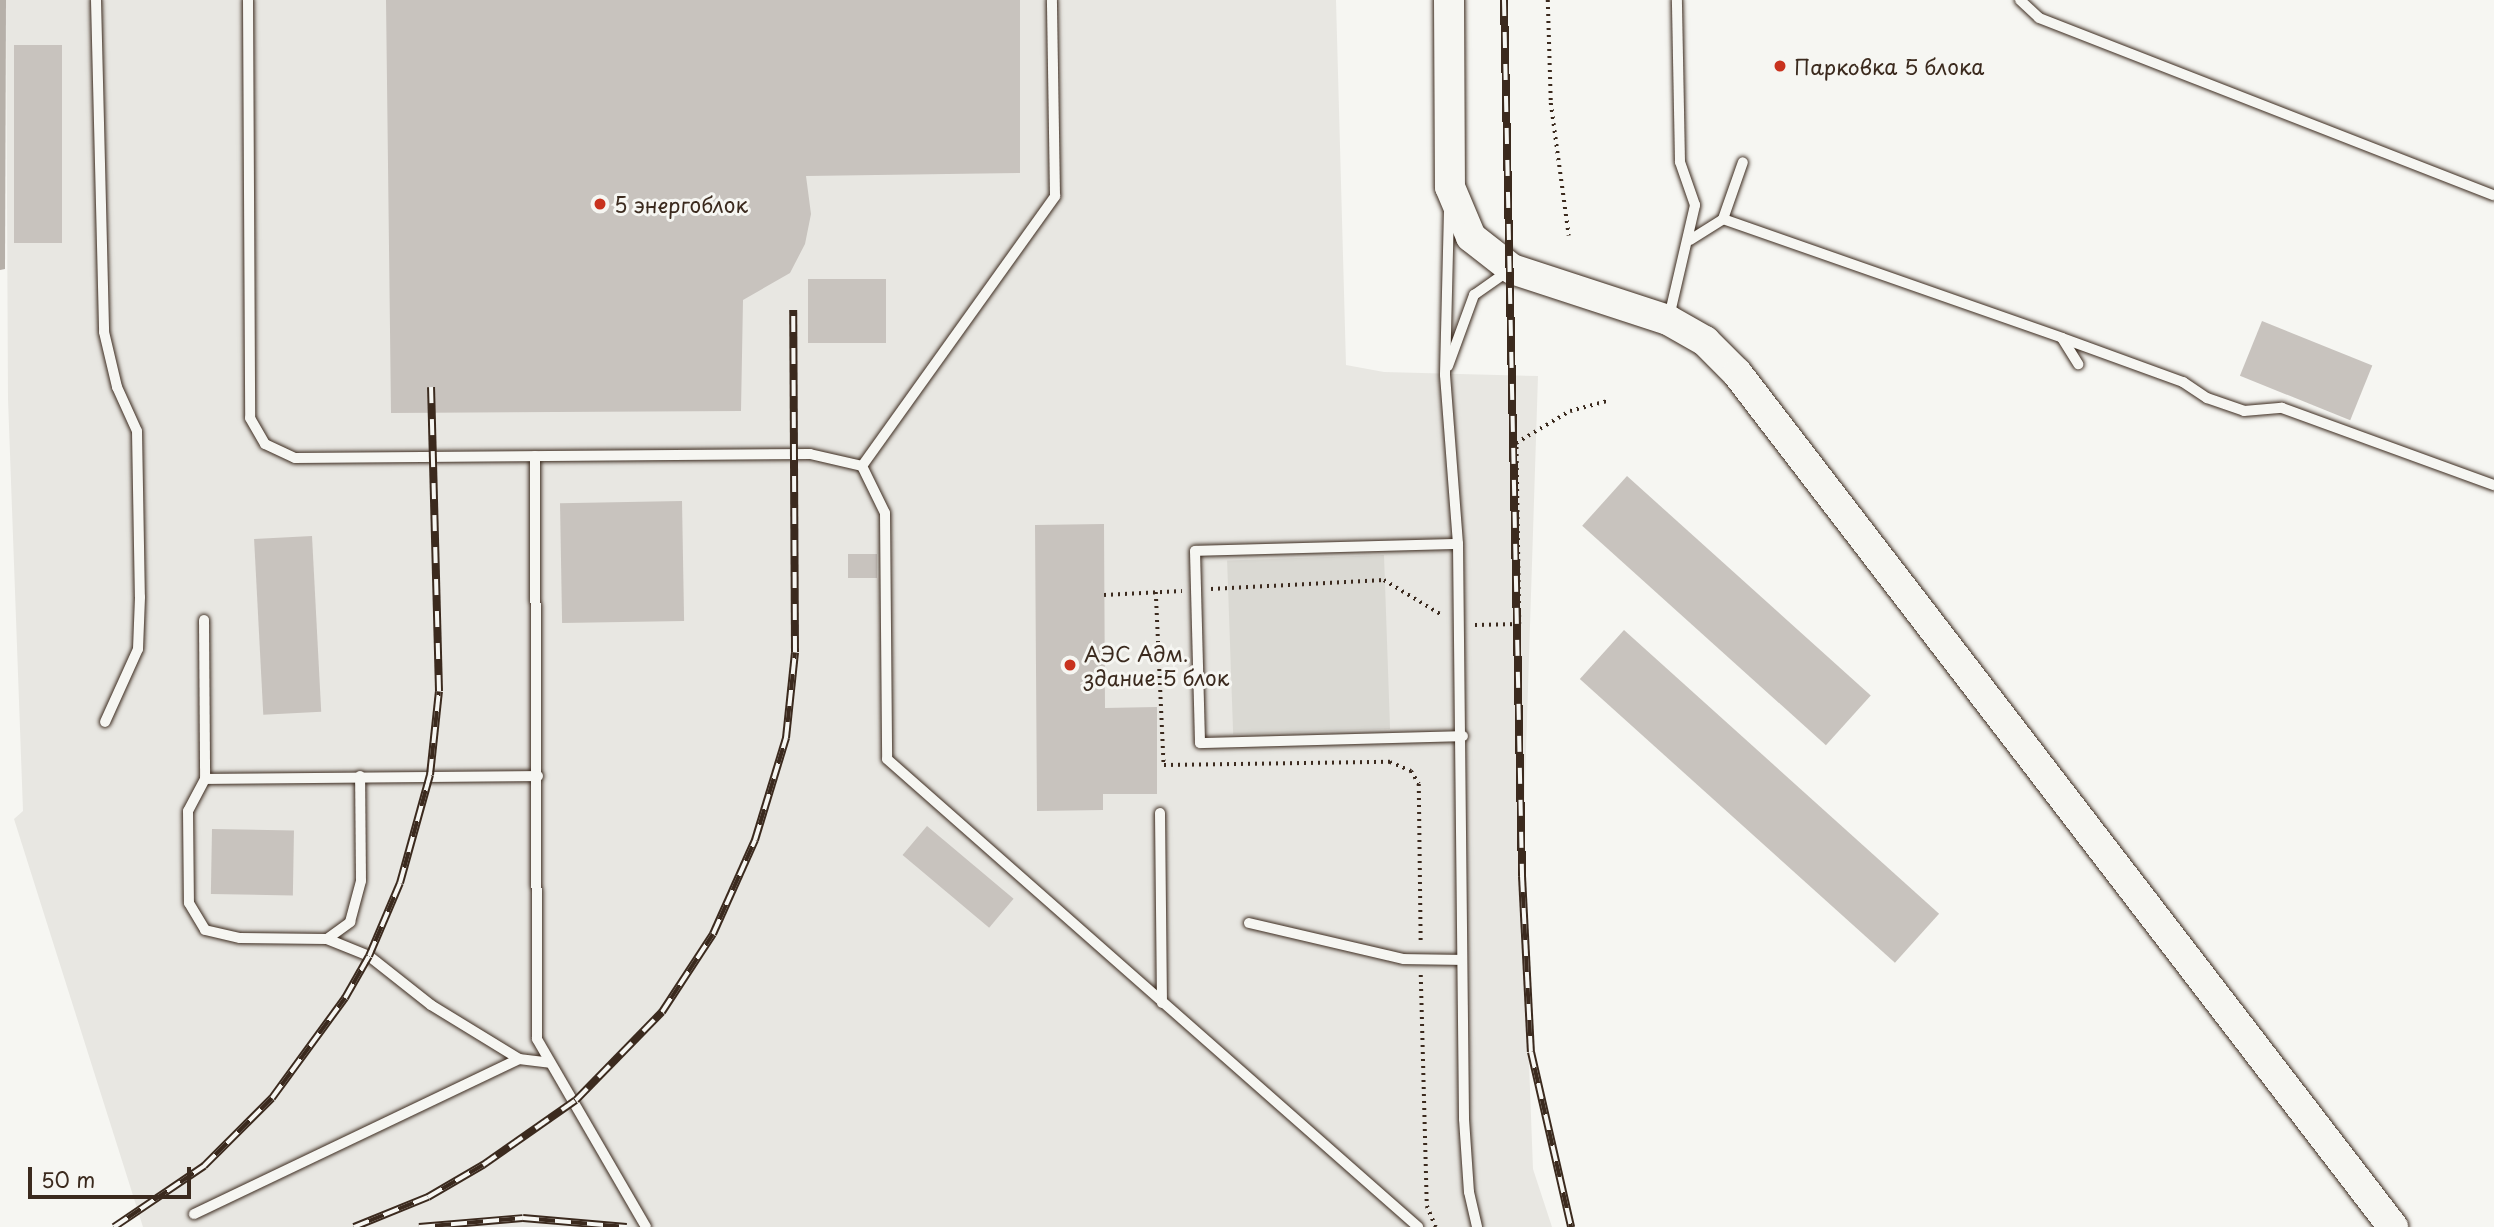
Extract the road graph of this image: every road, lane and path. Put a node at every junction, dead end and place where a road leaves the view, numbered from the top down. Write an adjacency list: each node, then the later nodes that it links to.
1 (96, 0): 30 (lane)
2 (248, 0): 20 (lane)
3 (1052, 0): 21 (lane)
4 (1449, 0): 9 (main road)
5 (1548, 0): 12 (path)
6 (1677, 0): 13 (lane)
7 (2020, 0): 10 (lane)
8 (1743, 162): 11 (lane)
9 (1450, 187): 14 (main road); 18 (lane)
10 (2494, 195)
11 (1723, 219): 13 (lane); 16 (lane)
12 (1569, 236)
13 (1689, 240): 15 (lane)
14 (1512, 269): 15 (main road); 18 (lane)
15 (1668, 320): 48 (main road)
16 (2062, 338): 17 (lane); 22 (lane)
17 (2078, 364)
18 (1445, 375): 23 (lane)
19 (1607, 401): 29 (path)
20 (535, 456): 21 (lane); 33 (lane)
21 (862, 466): 40 (lane)
22 (2494, 485)
23 (1458, 544): 25 (lane); 31 (lane)
24 (1384, 580): 25 (path)
25 (1196, 590): 26 (path); 31 (lane)
26 (1156, 592): 27 (path); 38 (path)
27 (1104, 594)
28 (204, 620): 34 (lane)
29 (1519, 624)
30 (106, 722)
31 (1462, 736): 39 (lane)
32 (360, 776): 33 (lane); 34 (lane); 37 (lane)
33 (538, 776): 42 (lane)
34 (205, 779): 37 (lane)
35 (1160, 813): 40 (lane)
36 (1249, 923): 38 (lane)
37 (327, 939): 41 (lane)
38 (1421, 959): 39 (lane); 46 (path)
39 (1462, 960): 47 (lane)
40 (1162, 1003): 45 (lane)
41 (519, 1059): 42 (lane); 43 (lane)
42 (550, 1063): 44 (lane)
43 (194, 1214)
44 (646, 1227)
45 (1418, 1227)
46 (1436, 1227)
47 (1477, 1227)
48 (2393, 1227)

